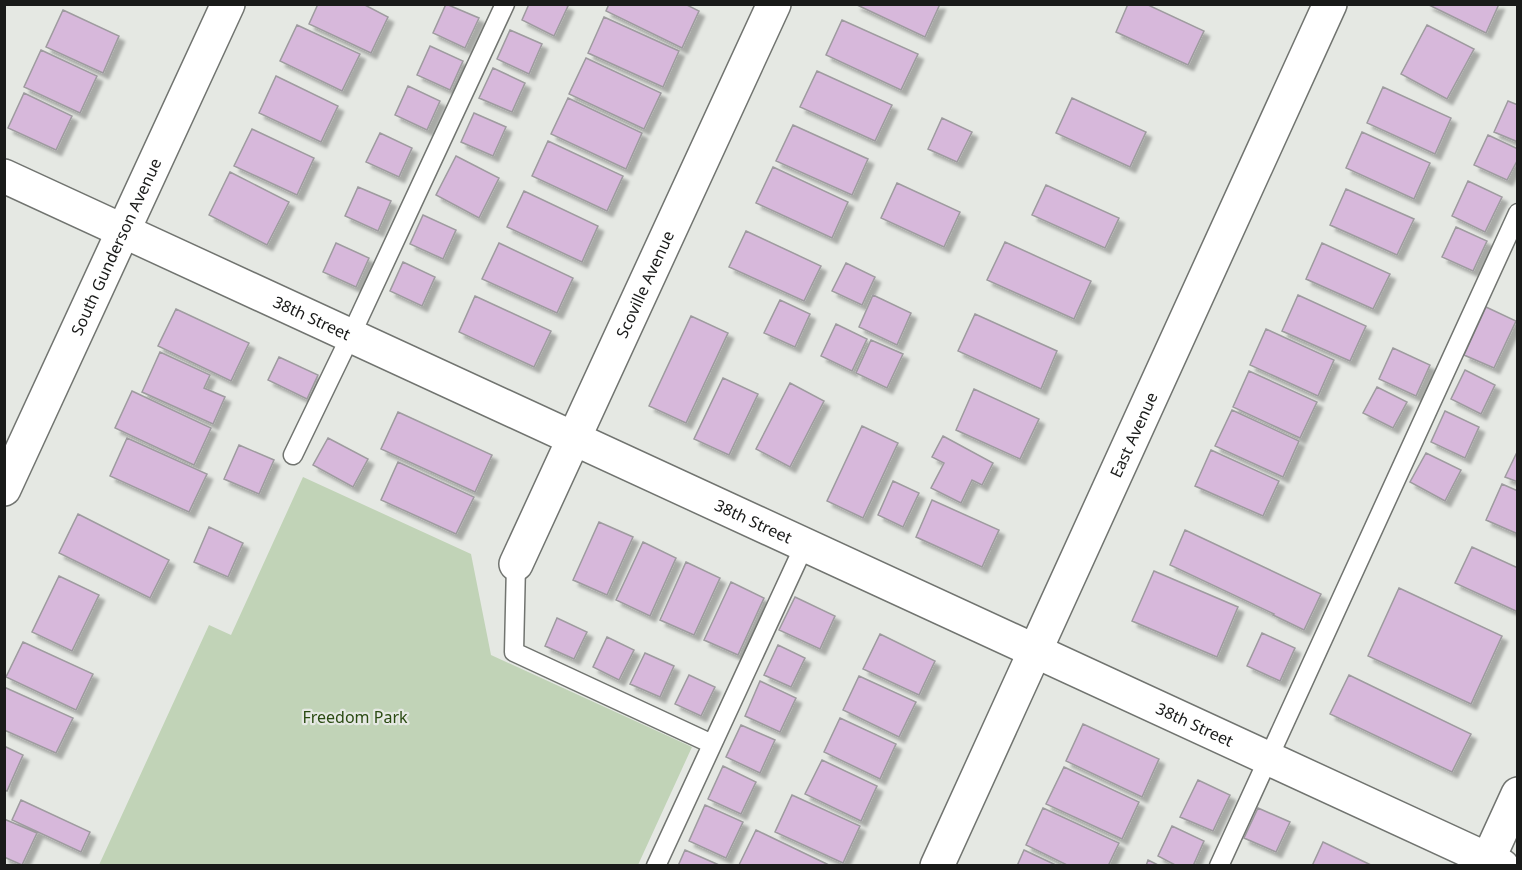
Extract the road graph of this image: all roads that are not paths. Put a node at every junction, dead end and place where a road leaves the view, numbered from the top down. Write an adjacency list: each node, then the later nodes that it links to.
1 (228, 4): 7 (street, South Gunderson Avenue)
2 (506, 4): 8 (lane)
3 (774, 4): 9 (street, Scoville Avenue)
4 (1330, 4): 14 (street, East Avenue)
5 (4, 176): 7 (street, 38th Street)
6 (1518, 213): 16 (lane)
7 (124, 231): 8 (street, 38th Street); 11 (street, South Gunderson Avenue)
8 (351, 335): 9 (street, 38th Street); 10 (lane)
9 (574, 438): 12 (street, 38th Street); 13 (street, Scoville Avenue)
10 (293, 455)
11 (4, 489)
12 (805, 544): 14 (street, 38th Street); 15 (lane)
13 (516, 564): 15 (lane)
14 (1036, 651): 16 (street, 38th Street); 20 (street, East Avenue)
15 (712, 744): 19 (lane)
16 (1269, 758): 18 (street, 38th Street); 21 (lane)
17 (1518, 794): 18 (street)
18 (1492, 863)
19 (656, 866)
20 (937, 866)
21 (1219, 866)

